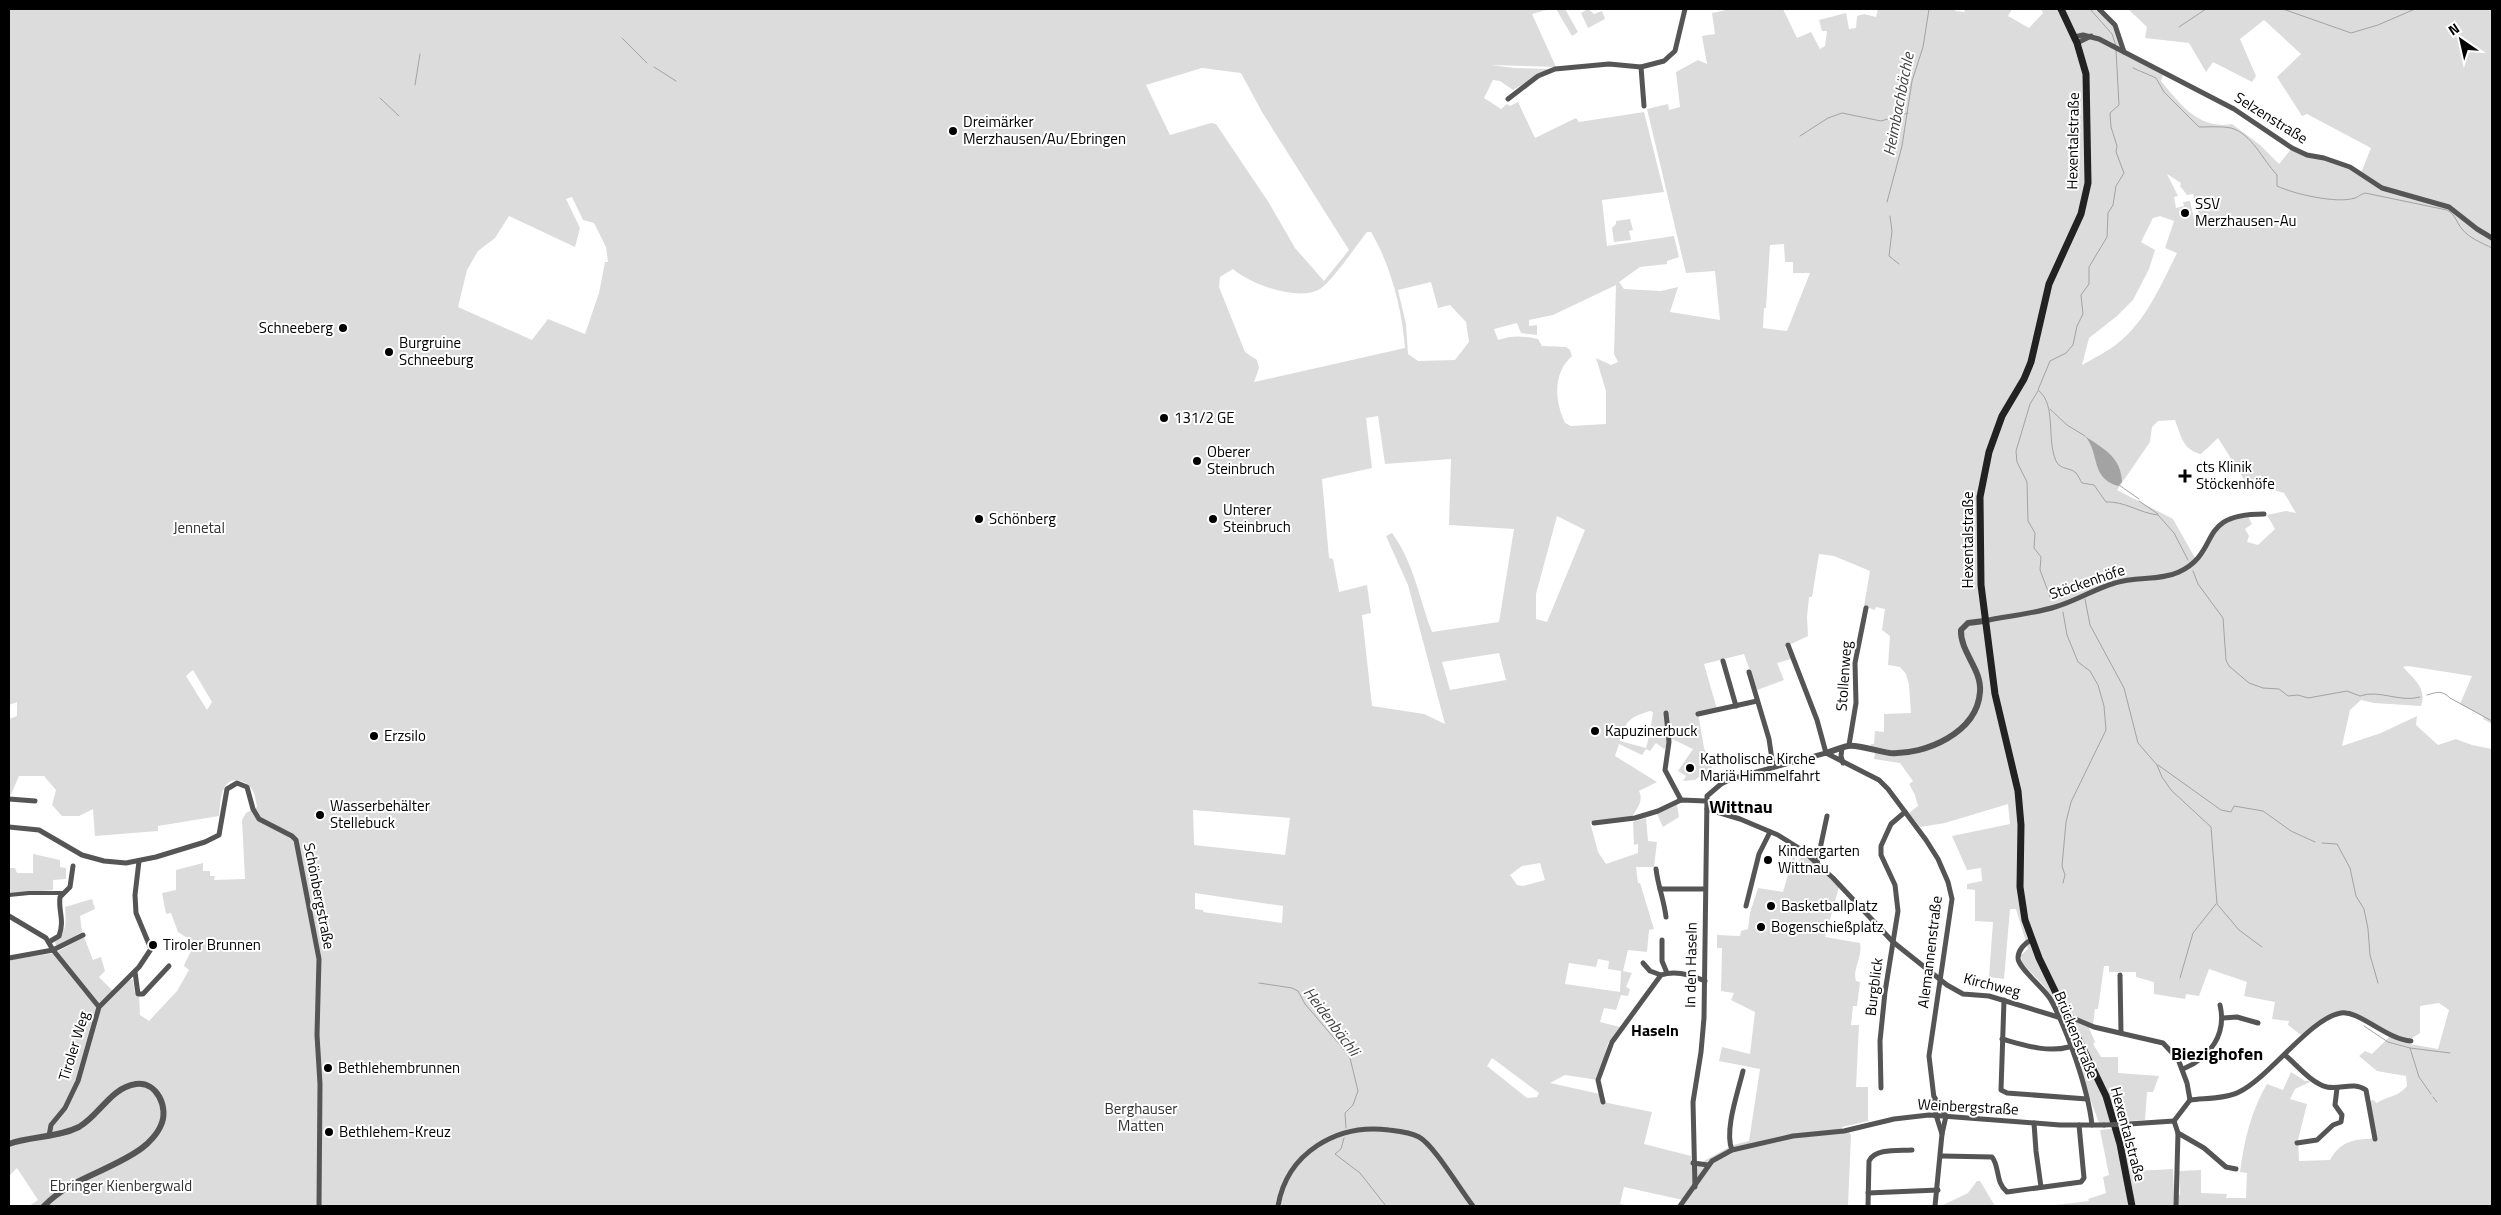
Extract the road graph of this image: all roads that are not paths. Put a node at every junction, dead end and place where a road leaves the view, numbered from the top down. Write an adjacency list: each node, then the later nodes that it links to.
1 (1685, 9): 6 (street)
2 (2061, 9): 4 (main road, Hexentalstraße)
3 (2099, 9): 5 (street)
4 (2075, 40): 5 (street, Selzenstraße); 12 (main road, Hexentalstraße)
5 (2119, 49): 9 (street, Selzenstraße)
6 (1641, 66): 7 (street); 8 (street)
7 (1508, 99)
8 (1644, 106)
9 (2492, 238)
10 (2264, 514): 12 (street, Stöckenhöfe)
11 (1866, 608): 20 (street, Stollenweg)
12 (1984, 621): 20 (street); 47 (main road, Hexentalstraße)
13 (1788, 645): 21 (street)
14 (1723, 661): 17 (street)
15 (1749, 672): 16 (street)
16 (1757, 701): 17 (street); 23 (street)
17 (1736, 706): 19 (street)
18 (1666, 713): 25 (street)
19 (1698, 714)
20 (1846, 747): 21 (street); 22 (street)
21 (1826, 753): 22 (street, Alemannenstraße); 23 (street)
22 (1843, 763): 29 (street, Alemannenstraße)
23 (1773, 766): 27 (street)
24 (9, 799): 26 (street)
25 (1680, 800): 27 (street); 31 (street)
26 (35, 801)
27 (1706, 802): 28 (street, In den Haseln)
28 (1707, 809): 33 (street, Kirchweg); 39 (street, In den Haseln)
29 (1905, 812): 49 (street, Burgblick); 57 (street, Alemannenstraße)
30 (1827, 816): 35 (street)
31 (1594, 823)
32 (9, 827): 34 (street, Schönbergstraße)
33 (1770, 832): 35 (street, Kirchweg); 42 (street)
34 (138, 861): 54 (street, Tiroler Weg); 102 (street, Schönbergstraße)
35 (1818, 863): 49 (street, Kirchweg)
36 (73, 866): 40 (street)
37 (1656, 868): 38 (street)
38 (1660, 889): 39 (street); 44 (street)
39 (1705, 889): 58 (street, In den Haseln)
40 (62, 893): 41 (street); 48 (street)
41 (9, 895)
42 (1746, 906)
43 (9, 916): 48 (street)
44 (1666, 918)
45 (83, 935): 50 (street)
46 (1662, 940): 55 (street)
47 (2031, 940): 62 (main road, Hexentalstraße); 63 (street, Brückenstraße)
48 (49, 942): 50 (street)
49 (1893, 942): 57 (street, Kirchweg); 73 (street, Burgblick)
50 (53, 950): 51 (street); 61 (street)
51 (9, 958)
52 (1643, 963): 55 (street)
53 (169, 966): 54 (street)
54 (135, 972): 61 (street, Tiroler Weg)
55 (1664, 974): 58 (street); 78 (street)
56 (2120, 975): 66 (street)
57 (1940, 979): 59 (street, Kirchweg); 75 (street, Alemannenstraße)
58 (1705, 981): 94 (street, In den Haseln)
59 (2004, 1000): 63 (street, Kirchweg); 67 (street)
60 (2220, 1005): 64 (street)
61 (99, 1007): 87 (street, Tiroler Weg)
62 (2068, 1016): 66 (street); 108 (main road, Hexentalstraße)
63 (2058, 1017): 69 (street, Brückenstraße)
64 (2223, 1018): 65 (street); 71 (street)
65 (2258, 1023)
66 (2121, 1034): 71 (street)
67 (2002, 1039): 69 (street); 76 (street)
68 (2411, 1041): 70 (street)
69 (2070, 1047): 76 (street, Brückenstraße)
70 (2285, 1055): 74 (street); 77 (street)
71 (2182, 1069): 77 (street)
72 (1743, 1071): 91 (street)
73 (1881, 1088)
74 (2337, 1088): 88 (street); 89 (street)
75 (1935, 1098): 79 (street, Alemannenstraße); 80 (street, Alemannenstraße)
76 (2087, 1099): 83 (street, Brückenstraße)
77 (2190, 1100): 81 (street)
78 (1603, 1102)
79 (1936, 1115): 80 (street, Weinbergstraße); 86 (street, Alemannenstraße); 91 (street, Weinbergstraße)
80 (1946, 1116): 82 (street, Weinbergstraße); 86 (street, Alemannenstraße)
81 (2174, 1121): 83 (street, Weinbergstraße, bridge); 85 (street)
82 (2034, 1123): 84 (street, Weinbergstraße); 98 (street)
83 (2092, 1125): 84 (street, Weinbergstraße)
84 (2079, 1126): 98 (street)
85 (2178, 1133): 96 (street); 109 (street)
86 (1942, 1134): 93 (street, Alemannenstraße)
87 (49, 1136): 90 (street); 101 (street)
88 (2375, 1139)
89 (2297, 1143)
90 (9, 1144)
91 (1732, 1150): 95 (street, Weinbergstraße)
92 (1912, 1150): 100 (street)
93 (1942, 1156): 98 (street); 99 (street, Alemannenstraße)
94 (1693, 1163): 95 (street); 97 (street, In den Haseln)
95 (1708, 1165): 97 (street, Weinbergstraße)
96 (2236, 1169)
97 (1695, 1187): 105 (street, Weinbergstraße)
98 (2041, 1187)
99 (1938, 1190): 100 (street); 107 (street, Alemannenstraße)
100 (1868, 1193): 106 (street)
101 (44, 1206)
102 (319, 1206)
103 (1278, 1206): 104 (street)
104 (1473, 1206)
105 (1680, 1206)
106 (1868, 1206)
107 (1935, 1206)
108 (2132, 1206)
109 (2176, 1206)

